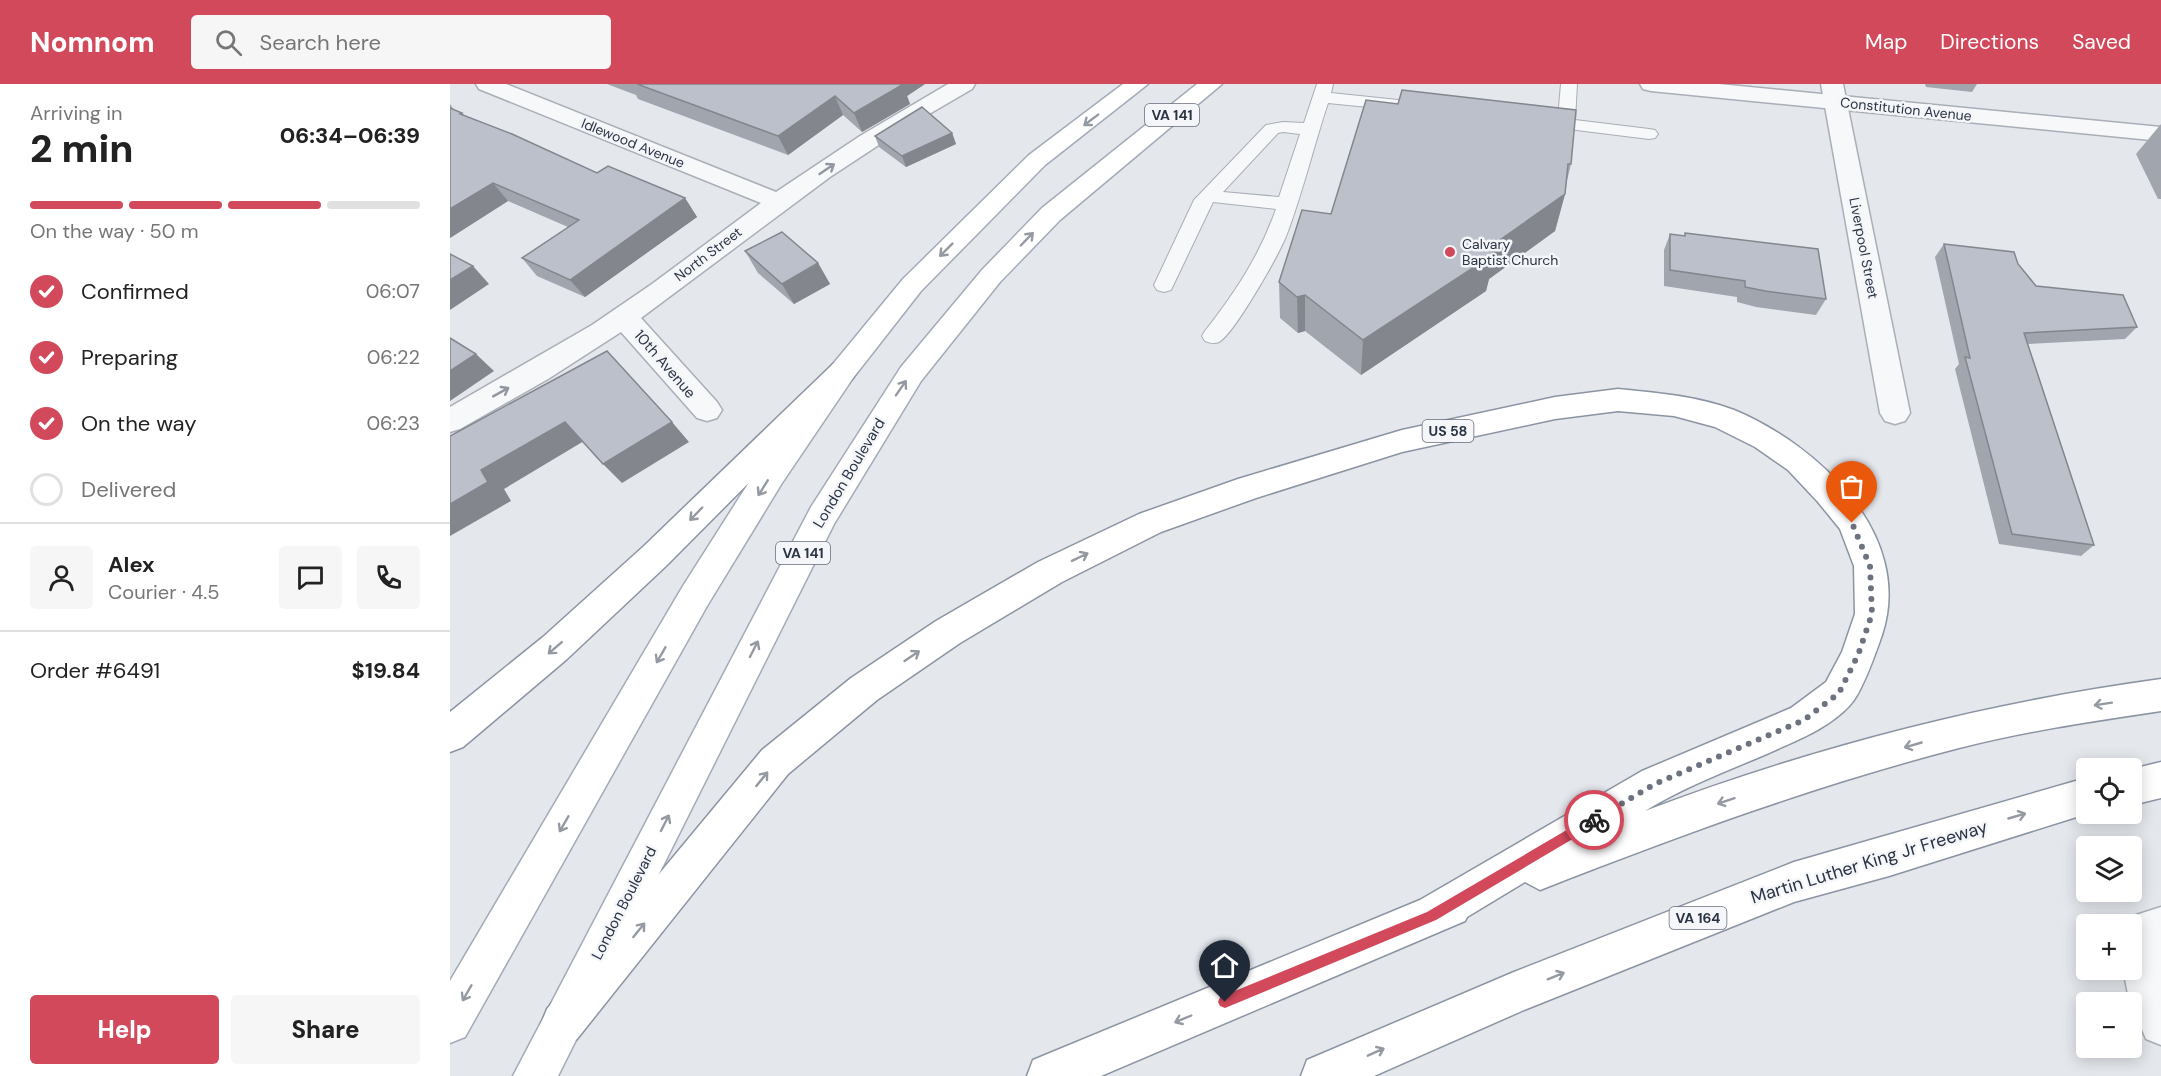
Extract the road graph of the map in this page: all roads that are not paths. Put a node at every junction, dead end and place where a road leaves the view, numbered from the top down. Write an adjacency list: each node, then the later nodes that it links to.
1 (487, 84): 16 (street, Idlewood Avenue)
2 (964, 84): 16 (street, North Street, one-way to 2)
3 (1137, 84): 21 (main road, VA 141, one-way to 21)
4 (1211, 84): 33 (main road, London Boulevard / VA 141, one-way to 4)
5 (1569, 84): 11 (lane)
6 (1651, 84): 8 (street, Constitution Avenue)
7 (1324, 90): 9 (lane); 12 (lane)
8 (1834, 93): 14 (street, Constitution Avenue); 23 (street, Liverpool Street)
9 (1415, 107)
10 (1520, 119): 11 (lane)
11 (1566, 124): 13 (lane)
12 (1312, 129): 15 (lane); 17 (lane)
13 (1649, 134)
14 (2161, 134)
15 (1209, 196): 17 (lane); 18 (lane)
16 (778, 202): 19 (street, North Street)
17 (1287, 204): 20 (lane)
18 (1164, 285)
19 (624, 317): 22 (street, 10th Avenue); 24 (street, North Street, one-way to 19)
20 (1213, 336)
21 (843, 371): 26 (main road, one-way to 26); 32 (main road, VA 141, one-way to 32)
22 (707, 410)
23 (1895, 412)
24 (450, 421)
25 (2161, 695): 30 (main road, one-way to 30)
26 (450, 735)
27 (2161, 780): 28 (main road)
28 (2142, 785)
29 (2076, 799): 37 (main road, Martin Luther King Jr Freeway / VA 164, one-way to 29)
30 (1431, 916): 33 (main road, US 58, one-way to 30); 36 (main road, US 58, one-way to 36)
31 (2161, 927): 34 (street)
32 (450, 1022)
33 (562, 1024): 35 (main road, London Boulevard / US 58)
34 (2161, 1024)
35 (535, 1076)
36 (1049, 1076)
37 (1323, 1076)

